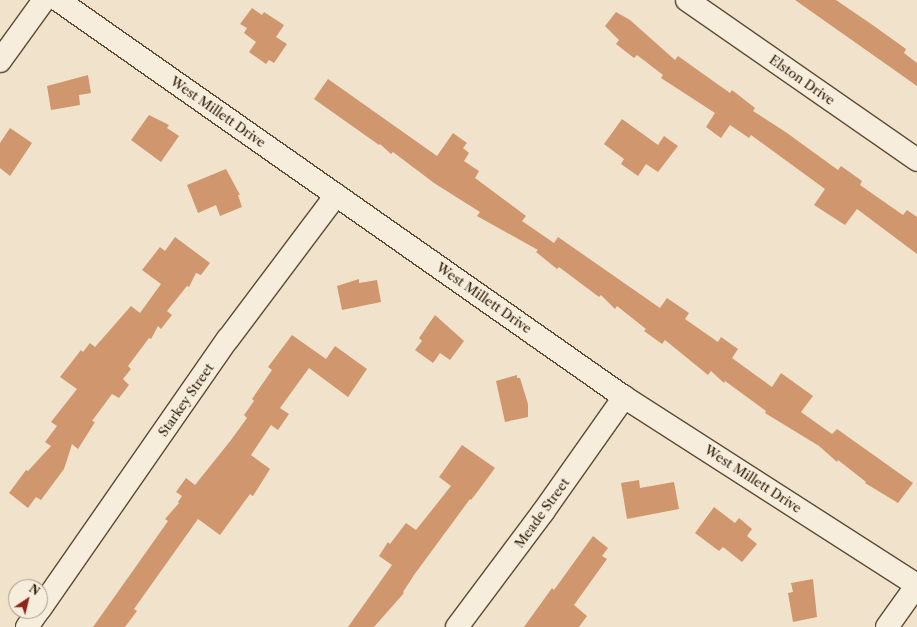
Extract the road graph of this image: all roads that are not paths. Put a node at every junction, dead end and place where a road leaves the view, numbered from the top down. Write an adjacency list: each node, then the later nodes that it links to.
1 (44, 0): 4 (street)
2 (58, 0): 6 (street, West Millett Drive)
3 (687, 0): 5 (street, Elston Drive)
4 (0, 61)
5 (917, 160)
6 (336, 195): 7 (street, West Millett Drive); 9 (street, Starkey Street)
7 (624, 397): 8 (street, West Millett Drive); 10 (street, Meade Street)
8 (917, 585): 11 (street)
9 (48, 597)
10 (457, 627)
11 (887, 627)

